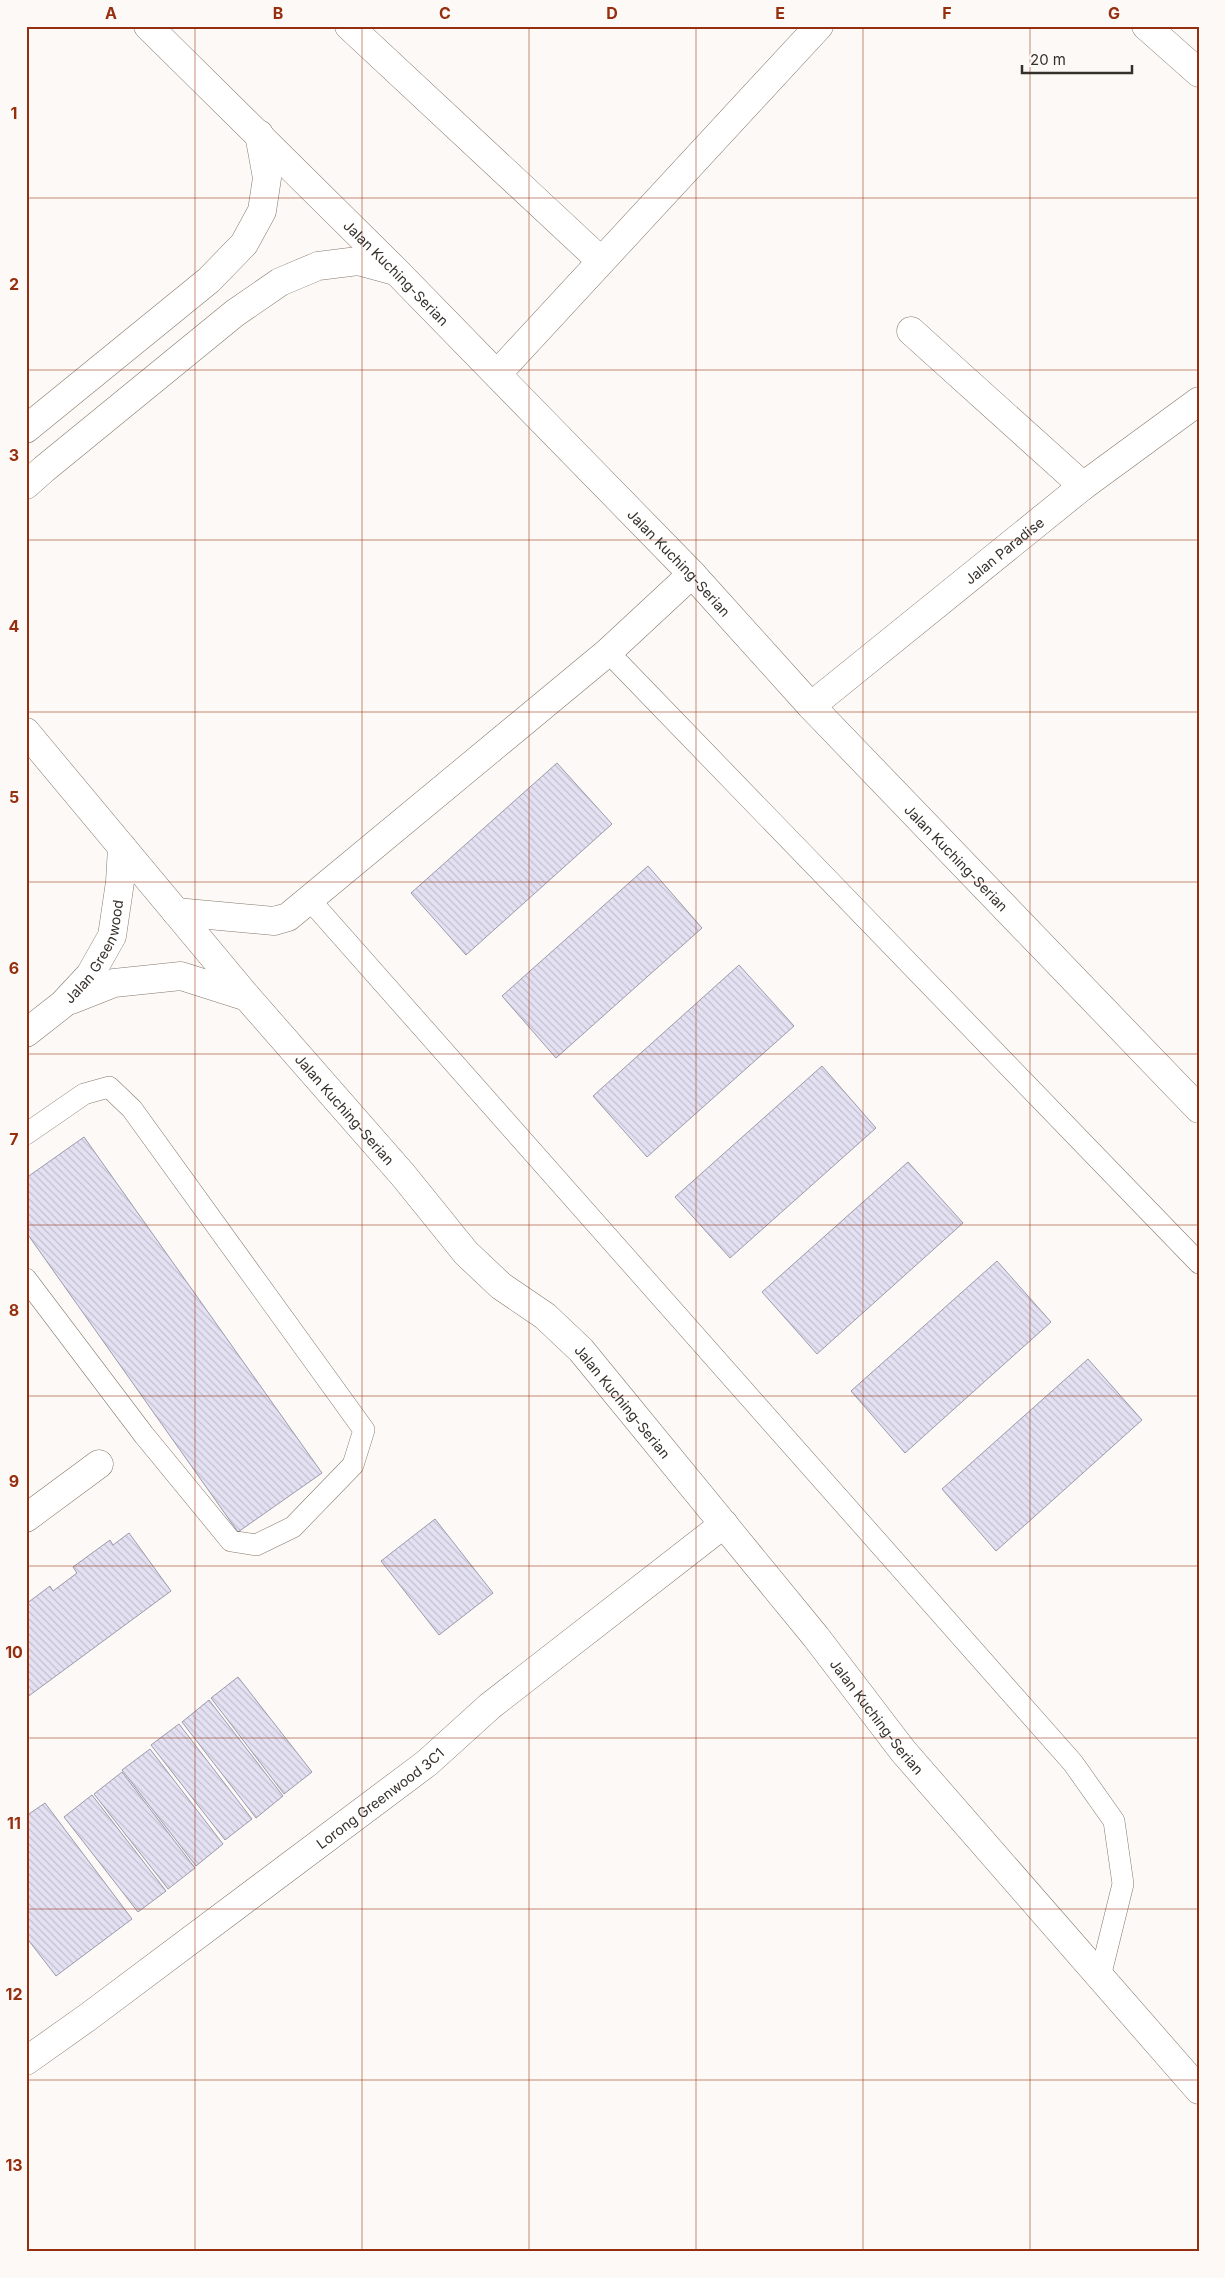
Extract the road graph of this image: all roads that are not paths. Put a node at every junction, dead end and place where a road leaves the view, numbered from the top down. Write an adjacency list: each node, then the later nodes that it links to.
1 (148, 26): 6 (main road, Jalan Kuching-Serian)
2 (349, 26): 7 (main road)
3 (819, 26): 7 (main road)
4 (1146, 26): 5 (main road)
5 (1199, 73)
6 (259, 134): 8 (main road, Jalan Kuching-Serian); 12 (main road)
7 (600, 260): 10 (main road)
8 (396, 271): 10 (main road, Jalan Kuching-Serian); 13 (main road)
9 (911, 331): 14 (main road)
10 (497, 374): 15 (main road, Jalan Kuching-Serian)
11 (1199, 401): 14 (main road, Jalan Paradise)
12 (26, 429)
13 (26, 485)
14 (1083, 486): 17 (main road, Jalan Paradise)
15 (692, 574): 16 (main road); 17 (main road, Jalan Kuching-Serian)
16 (608, 652): 20 (main road); 27 (lane)
17 (811, 706): 25 (main road, Jalan Kuching-Serian)
18 (26, 732): 19 (main road, Jalan Kuching-Serian)
19 (122, 847): 21 (main road, Jalan Kuching-Serian); 23 (main road, Jalan Greenwood)
20 (310, 899): 21 (main road); 32 (lane)
21 (176, 912): 22 (main road, Jalan Kuching-Serian)
22 (247, 997): 23 (main road); 31 (main road, Jalan Kuching-Serian)
23 (63, 1004): 24 (main road, Jalan Greenwood)
24 (26, 1033)
25 (1199, 1108)
26 (26, 1134): 28 (lane)
27 (1199, 1264)
28 (26, 1279)
29 (99, 1464): 30 (main road)
30 (26, 1518)
31 (724, 1524): 32 (main road, Jalan Kuching-Serian); 33 (main road, Lorong Greenwood 3C1)
32 (1100, 1977): 34 (main road, Jalan Kuching-Serian)
33 (26, 2061)
34 (1199, 2090)

